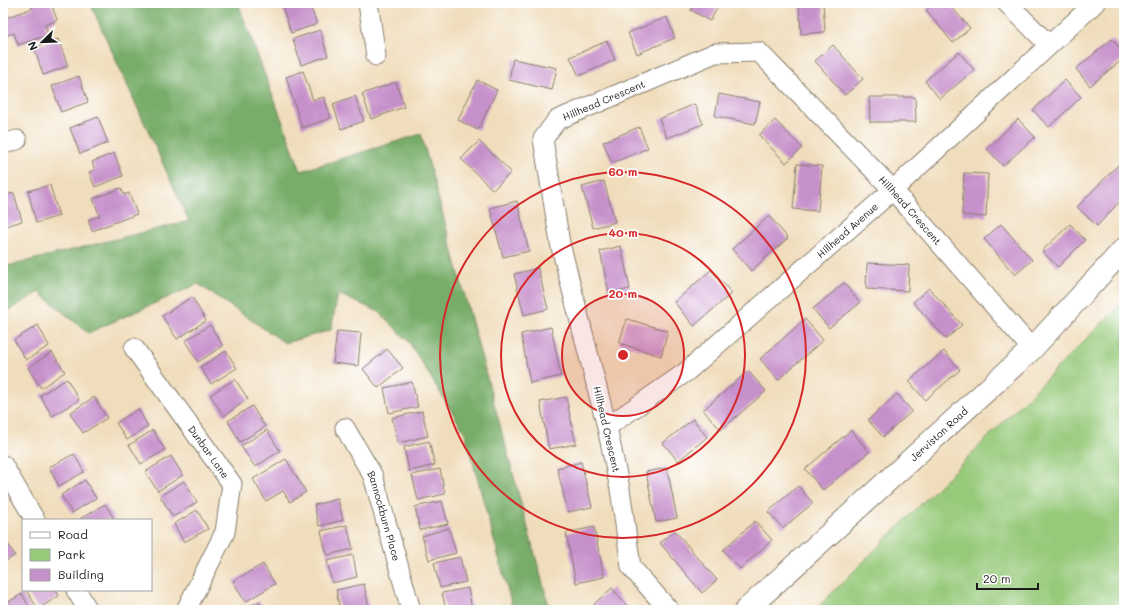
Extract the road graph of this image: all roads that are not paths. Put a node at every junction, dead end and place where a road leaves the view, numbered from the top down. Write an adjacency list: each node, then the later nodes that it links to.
1 (368, 3): 5 (street)
2 (1007, 3): 4 (street)
3 (1095, 3): 4 (street, Hillhead Avenue)
4 (1048, 44): 6 (street, Hillhead Avenue)
5 (376, 56)
6 (893, 190): 9 (street, Hillhead Crescent); 10 (street, Hillhead Avenue); 10 (street, Hillhead Crescent)
7 (1124, 249): 9 (main road, Jerviston Road)
8 (134, 348): 16 (street, Dunbar Lane)
9 (1032, 349): 19 (main road, Jerviston Road)
10 (607, 427): 18 (street, Hillhead Crescent)
11 (345, 428): 17 (street, Bannockburn Place)
12 (3, 465): 13 (street)
13 (34, 519)
14 (77, 591): 15 (street)
15 (88, 610)
16 (186, 610)
17 (411, 610)
18 (669, 610)
19 (746, 610)

